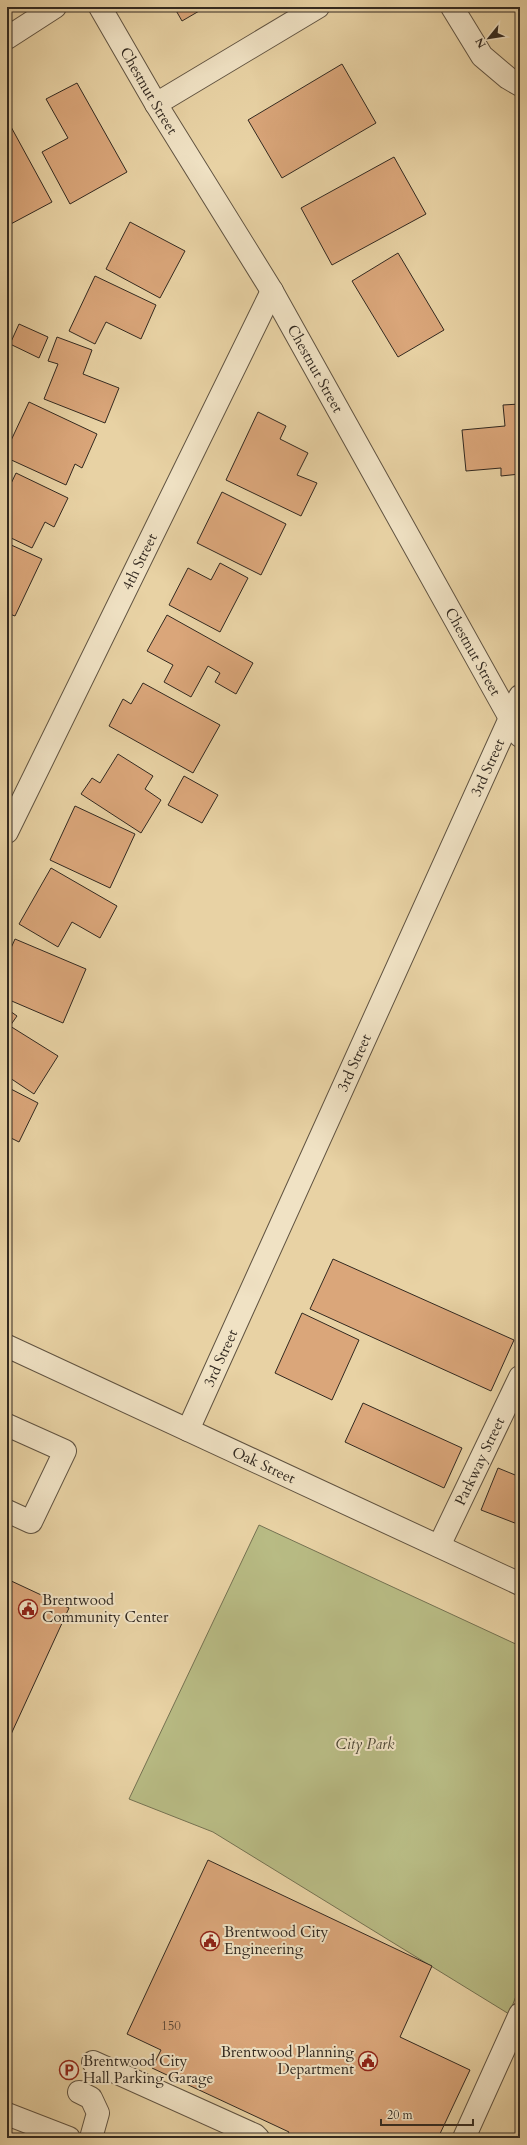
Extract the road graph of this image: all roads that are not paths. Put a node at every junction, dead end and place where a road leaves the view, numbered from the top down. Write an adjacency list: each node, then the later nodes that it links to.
1 (55, 7): 5 (street)
2 (100, 7): 7 (street, Chestnut Street)
3 (318, 7): 7 (street)
4 (452, 7): 6 (street)
5 (7, 38)
6 (520, 85)
7 (156, 104): 8 (street, Chestnut Street)
8 (272, 291): 10 (street, Chestnut Street); 12 (street, 4th Street)
9 (520, 696): 10 (street, 3rd Street)
10 (509, 717): 11 (street, Chestnut Street); 16 (street, 3rd Street)
11 (520, 736)
12 (7, 832)
13 (7, 1346): 16 (street, Oak Street)
14 (520, 1377): 18 (street, Parkway Street)
15 (7, 1425): 17 (street)
16 (188, 1430): 18 (street, Oak Street)
17 (7, 1511)
18 (439, 1546): 19 (street, Oak Street)
19 (520, 1584)
20 (520, 2014): 27 (street)
21 (93, 2062): 26 (street)
22 (79, 2092): 25 (street)
23 (7, 2114): 24 (street)
24 (69, 2138)
25 (91, 2138)
26 (258, 2138)
27 (464, 2138)

